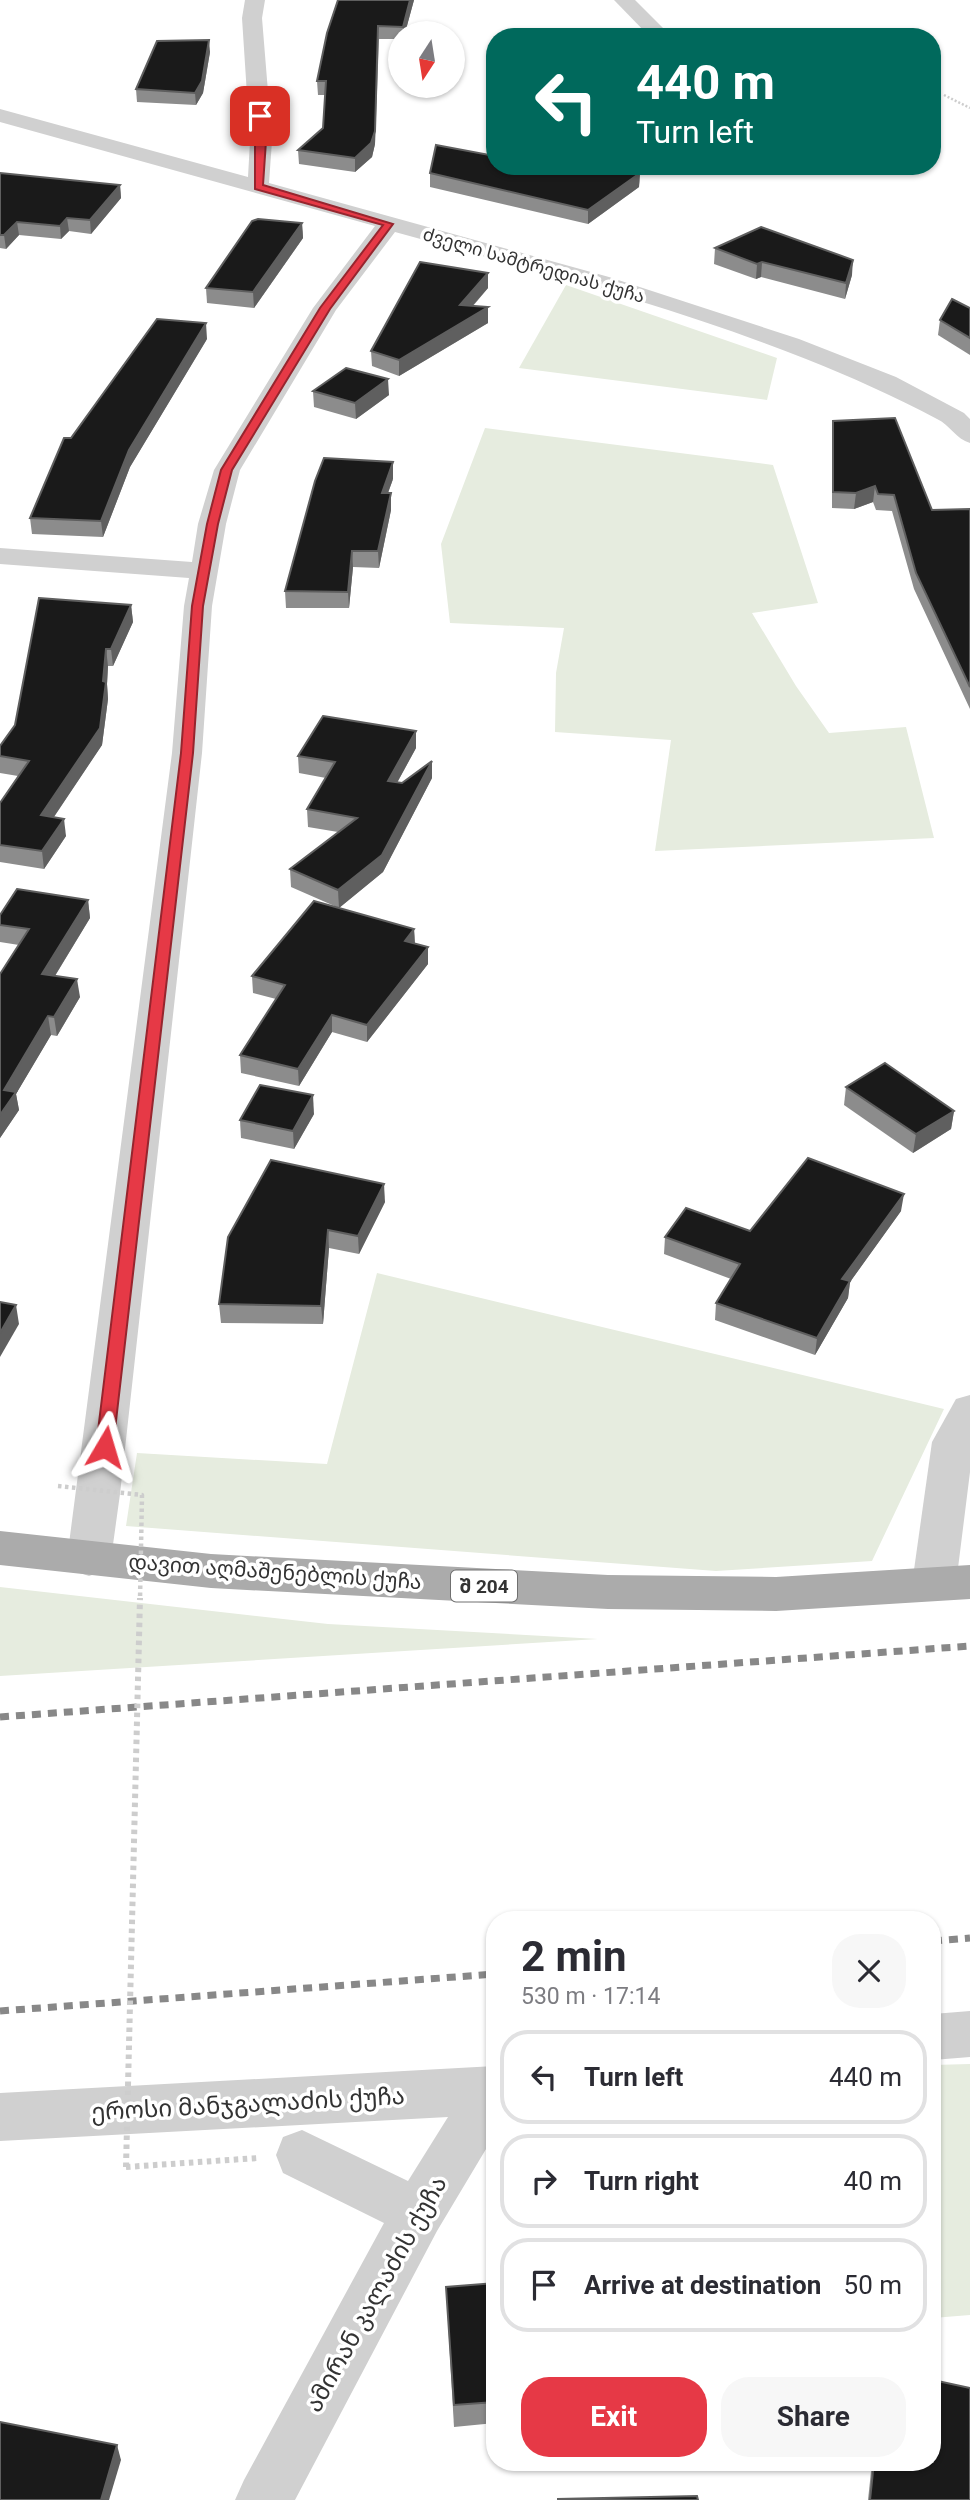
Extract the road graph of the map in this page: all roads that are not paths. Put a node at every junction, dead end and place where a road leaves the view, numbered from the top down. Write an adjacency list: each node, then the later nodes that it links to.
1 (255, 0): 5 (street)
2 (624, 0): 3 (street)
3 (653, 28)
4 (0, 115): 5 (street, ძველი სამტრედიას ქუჩა)
5 (258, 187): 6 (street, ძველი სამტრედიას ქუჩა)
6 (389, 224): 7 (street, ძველი სამტრედიას ქუჩა); 9 (street)
7 (970, 435)
8 (0, 556): 9 (street)
9 (204, 571): 12 (street)
10 (970, 1410): 13 (street)
11 (0, 1548): 12 (main road, დავით აღმაშენებლის ქუჩა / შ 204)
12 (89, 1559): 13 (main road, დავით აღმაშენებლის ქუჩა / შ 204)
13 (952, 1583)
14 (970, 2034): 15 (street)
15 (941, 2036)
16 (486, 2090): 18 (street, ეროსი მანჯგალაძის ქუჩა)
17 (486, 2103): 20 (street, ამირან კალაძის ქუჩა)
18 (0, 2117)
19 (302, 2155): 20 (street)
20 (418, 2213): 21 (street, ამირან კალაძის ქუჩა)
21 (264, 2500)

